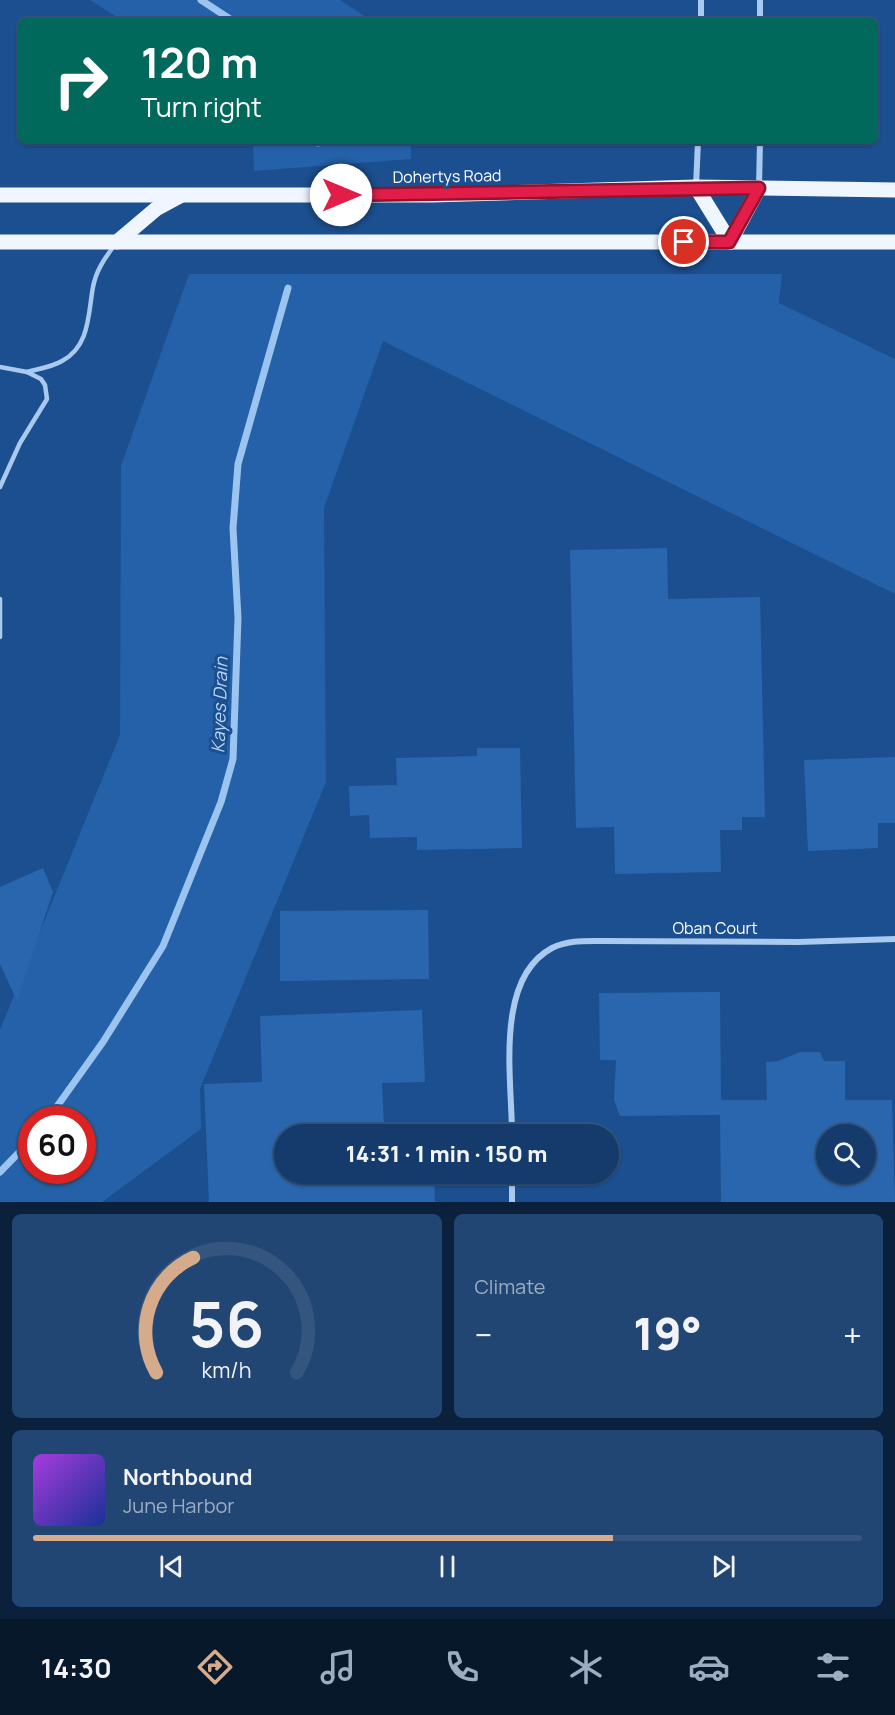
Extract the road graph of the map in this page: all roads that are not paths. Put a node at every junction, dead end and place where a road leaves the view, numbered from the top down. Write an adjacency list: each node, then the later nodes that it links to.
1 (701, 0): 3 (street)
2 (760, 0): 4 (street)
3 (701, 18)
4 (760, 18)
5 (698, 144): 7 (street)
6 (760, 144): 8 (street)
7 (696, 187): 8 (main road, Dohertys Road); 11 (main road, Dohertys Road); 14 (main road)
8 (759, 188): 9 (main road, Dohertys Road); 14 (main road)
9 (895, 190)
10 (0, 195): 11 (main road, Dohertys Road)
11 (182, 195): 13 (main road)
12 (0, 242): 13 (main road)
13 (117, 242): 14 (main road); 17 (lane)
14 (729, 242): 15 (main road)
15 (895, 242)
16 (0, 367): 17 (lane)
17 (27, 372): 18 (lane)
18 (0, 487)
19 (0, 599): 20 (lane)
20 (0, 637)
21 (895, 939): 22 (street, Oban Court)
22 (512, 1124)
23 (512, 1184): 24 (street)
24 (512, 1202)

